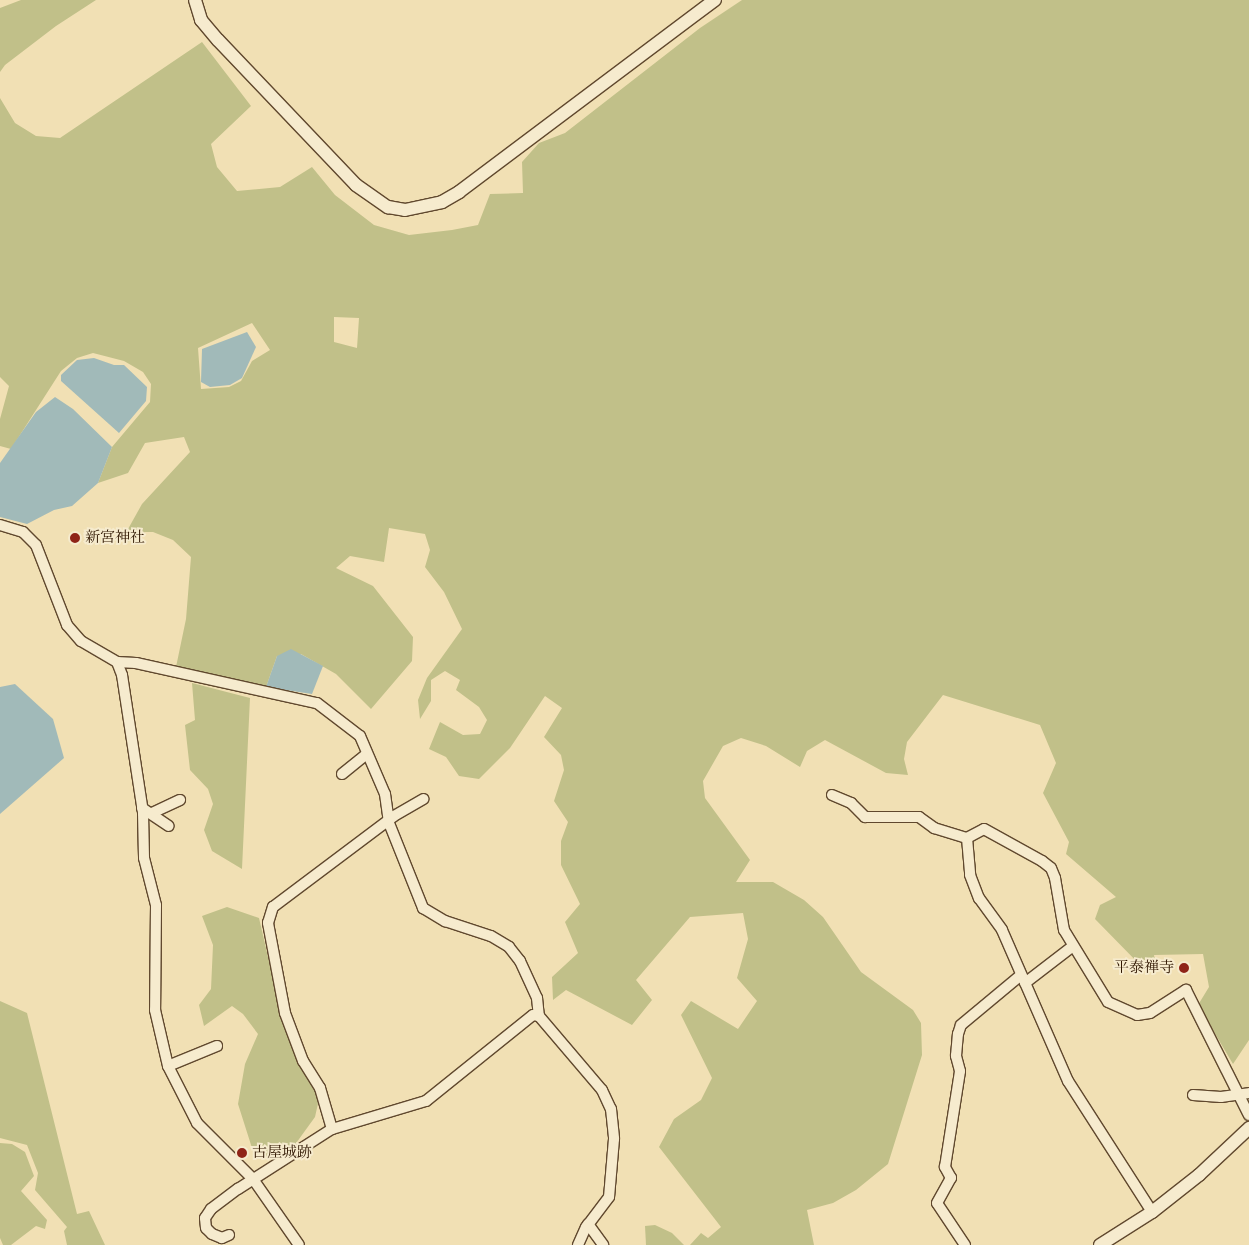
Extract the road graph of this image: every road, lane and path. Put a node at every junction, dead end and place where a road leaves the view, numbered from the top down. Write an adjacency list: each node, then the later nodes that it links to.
1 (195, 0): 2 (street)
2 (715, 0)
3 (0, 525): 4 (street)
4 (117, 662): 5 (street); 10 (street)
5 (368, 754): 6 (street); 12 (street)
6 (342, 774)
7 (832, 795): 14 (street)
8 (422, 799): 12 (street)
9 (180, 800): 11 (street)
10 (142, 808): 11 (street); 19 (street)
11 (152, 813): 13 (street)
12 (390, 822): 17 (street); 24 (street)
13 (169, 826)
14 (967, 838): 15 (street); 16 (street)
15 (1072, 947): 16 (street); 20 (street)
16 (1023, 979): 26 (street); 32 (street)
17 (539, 1016): 24 (street); 27 (street)
18 (217, 1046): 19 (street)
19 (168, 1066): 25 (street)
20 (1244, 1094): 21 (street); 22 (street)
21 (1193, 1095)
22 (1249, 1115)
23 (1249, 1128): 26 (street)
24 (332, 1129): 25 (street)
25 (253, 1179): 28 (street); 29 (street)
26 (1152, 1212): 33 (street)
27 (588, 1224): 30 (street); 31 (street)
28 (230, 1235)
29 (299, 1245)
30 (578, 1245)
31 (603, 1245)
32 (965, 1245)
33 (1100, 1245)

